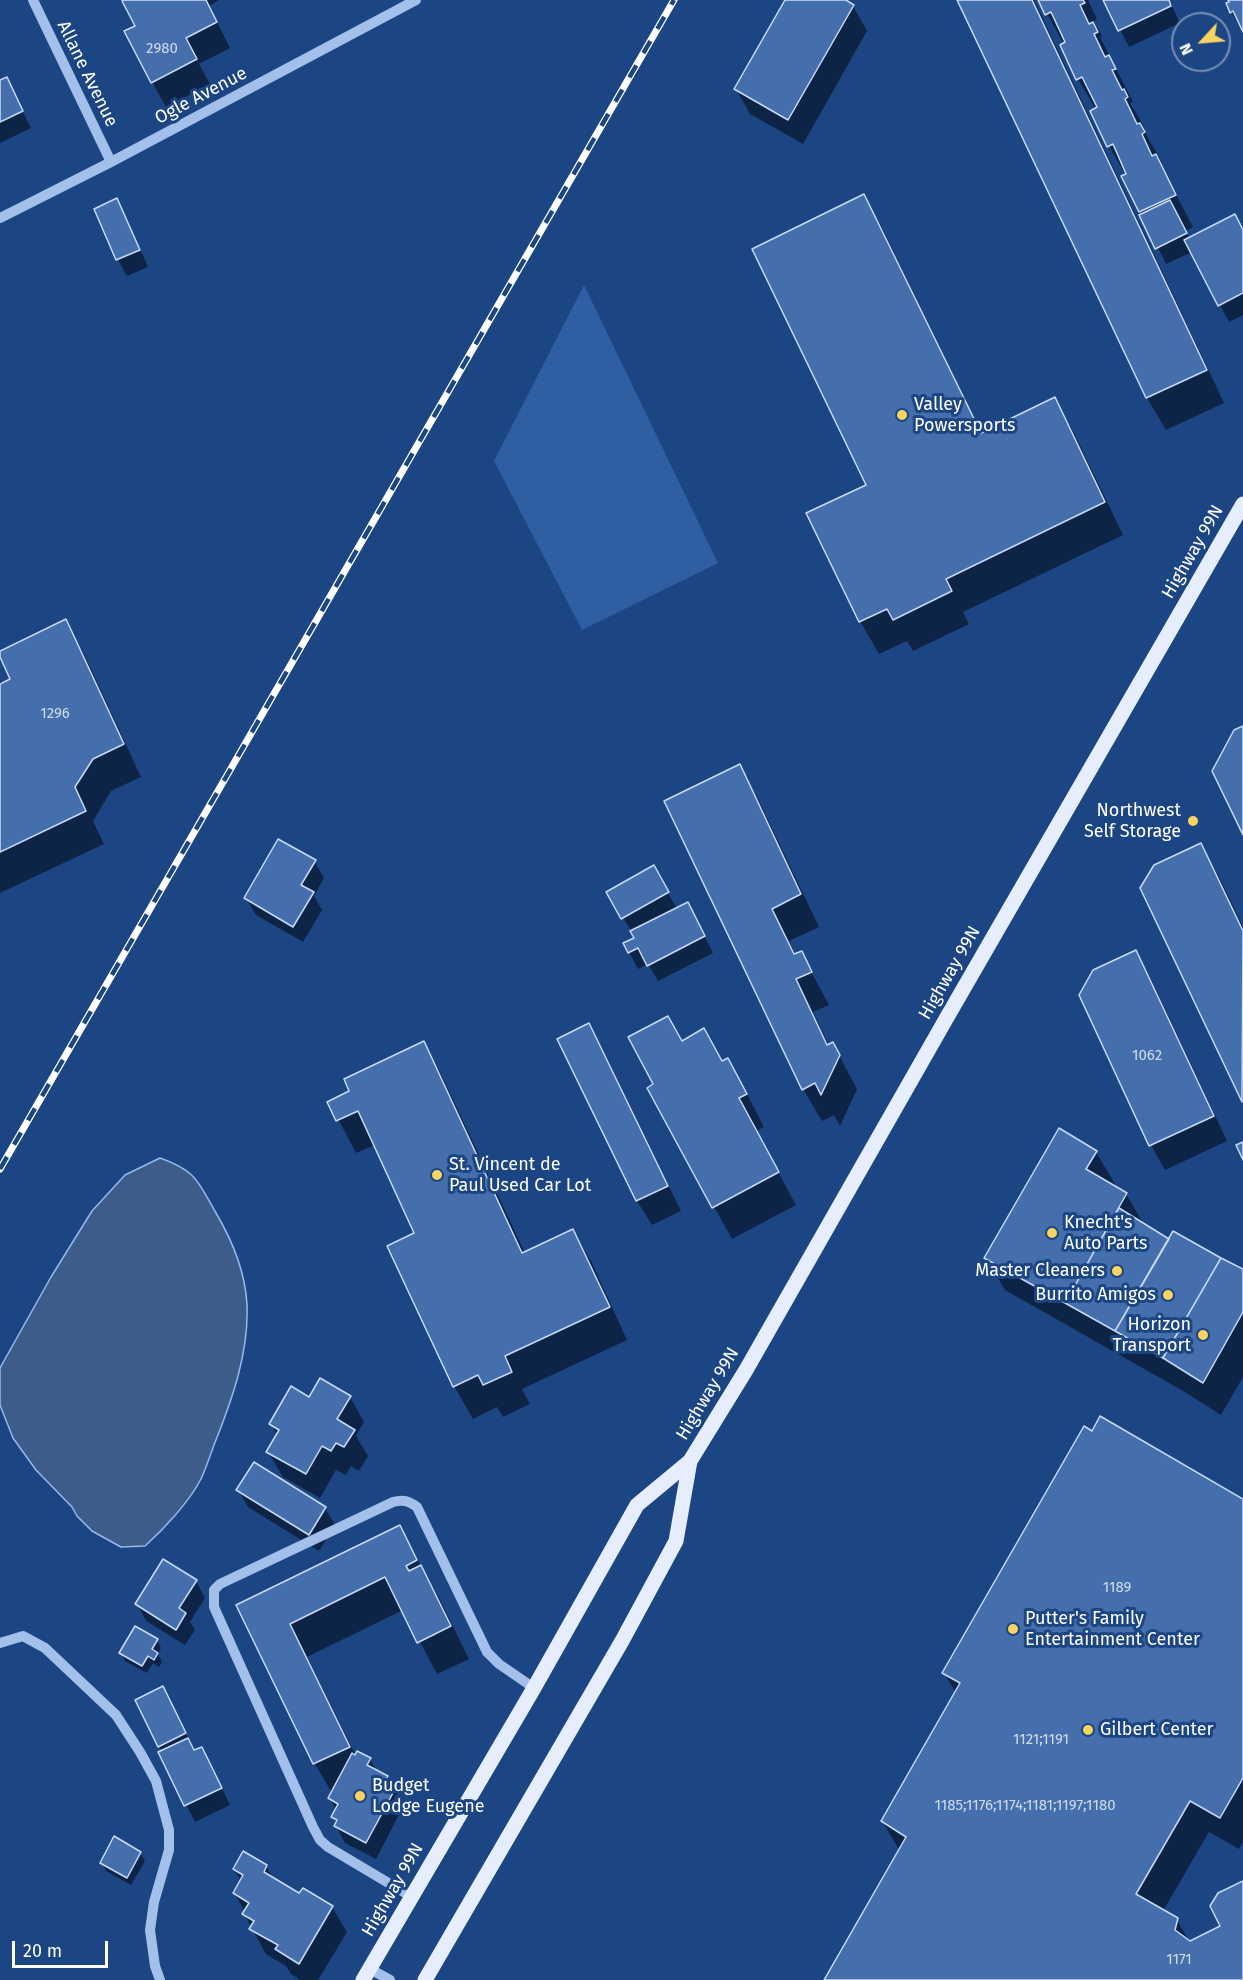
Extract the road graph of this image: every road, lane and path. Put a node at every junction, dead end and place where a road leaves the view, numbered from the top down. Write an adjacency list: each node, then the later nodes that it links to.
1 (33, 0): 3 (street, Allane Avenue)
2 (416, 0): 3 (street, Ogle Avenue)
3 (111, 162): 4 (street, Ogle Avenue)
4 (0, 218)
5 (1243, 504): 6 (main road, Highway 99N)
6 (690, 1461): 8 (main road, Highway 99N); 13 (main road, Highway 99N)
7 (0, 1643): 11 (street)
8 (534, 1688): 9 (main road, Highway 99N); 9 (street)
9 (412, 1897): 10 (main road, Highway 99N)
10 (366, 1974): 12 (street)
11 (160, 1980)
12 (390, 1980)
13 (425, 1980)

